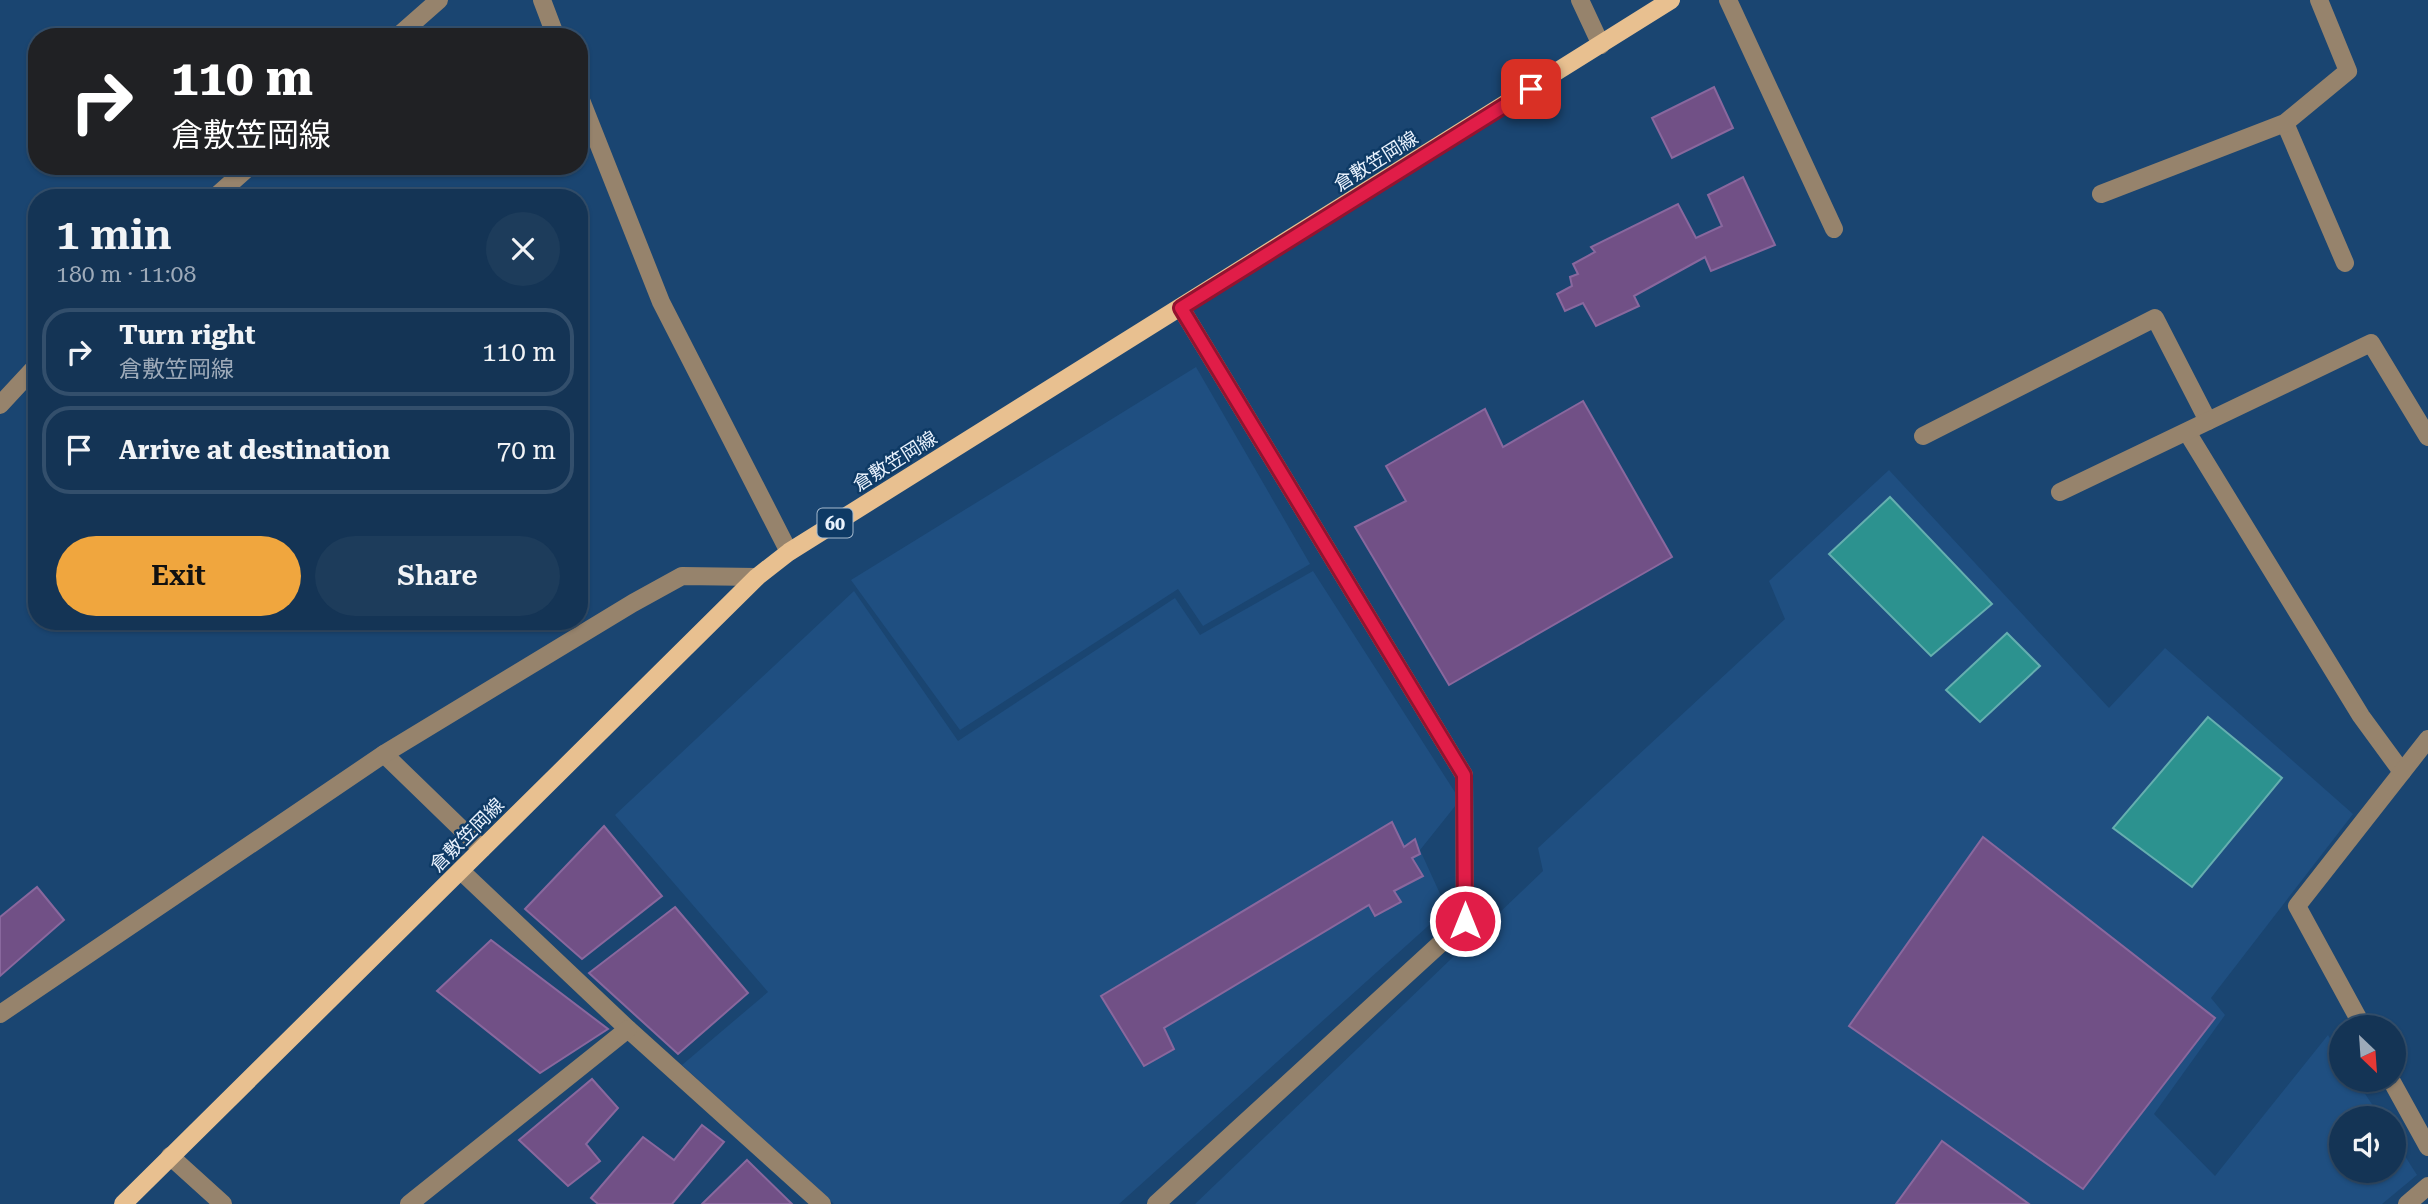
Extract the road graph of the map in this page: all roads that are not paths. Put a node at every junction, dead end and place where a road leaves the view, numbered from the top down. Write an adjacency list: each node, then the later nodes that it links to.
1 (439, 0): 7 (street)
2 (541, 0): 8 (street)
3 (1580, 0): 9 (street)
4 (1671, 0): 9 (main road, 倉敷笠岡線 / 60)
5 (1728, 0): 15 (street)
6 (2319, 0): 11 (street)
7 (407, 28)
8 (552, 28)
9 (1601, 45): 17 (main road, 倉敷笠岡線 / 60)
10 (588, 118): 25 (street)
11 (2285, 123): 14 (street); 16 (street)
12 (240, 175): 13 (street)
13 (224, 189)
14 (2101, 194)
15 (1834, 229)
16 (2345, 263)
17 (1181, 308): 25 (main road, 倉敷笠岡線 / 60); 43 (street)
18 (28, 375): 19 (street)
19 (0, 405)
20 (2208, 421): 21 (street); 22 (street); 23 (street)
21 (2187, 432): 24 (street); 29 (street)
22 (1923, 436)
23 (2428, 437)
24 (2060, 492)
25 (789, 552): 26 (main road, 倉敷笠岡線 / 60)
26 (757, 578): 28 (street); 30 (main road, 倉敷笠岡線 / 60)
27 (2428, 739): 29 (street)
28 (384, 754): 30 (street); 32 (street)
29 (2402, 772): 33 (street)
30 (482, 849): 31 (main road, 倉敷笠岡線 / 60)
31 (461, 871): 34 (street); 37 (main road, 倉敷笠岡線 / 60)
32 (0, 1014)
33 (2356, 1015)
34 (628, 1029): 41 (street); 42 (street)
35 (2398, 1092): 36 (street)
36 (2428, 1147)
37 (170, 1156): 39 (main road, 倉敷笠岡線 / 60); 40 (street)
38 (2428, 1186): 44 (street)
39 (123, 1204)
40 (223, 1204)
41 (410, 1204)
42 (822, 1204)
43 (1156, 1204)
44 (2407, 1204)

